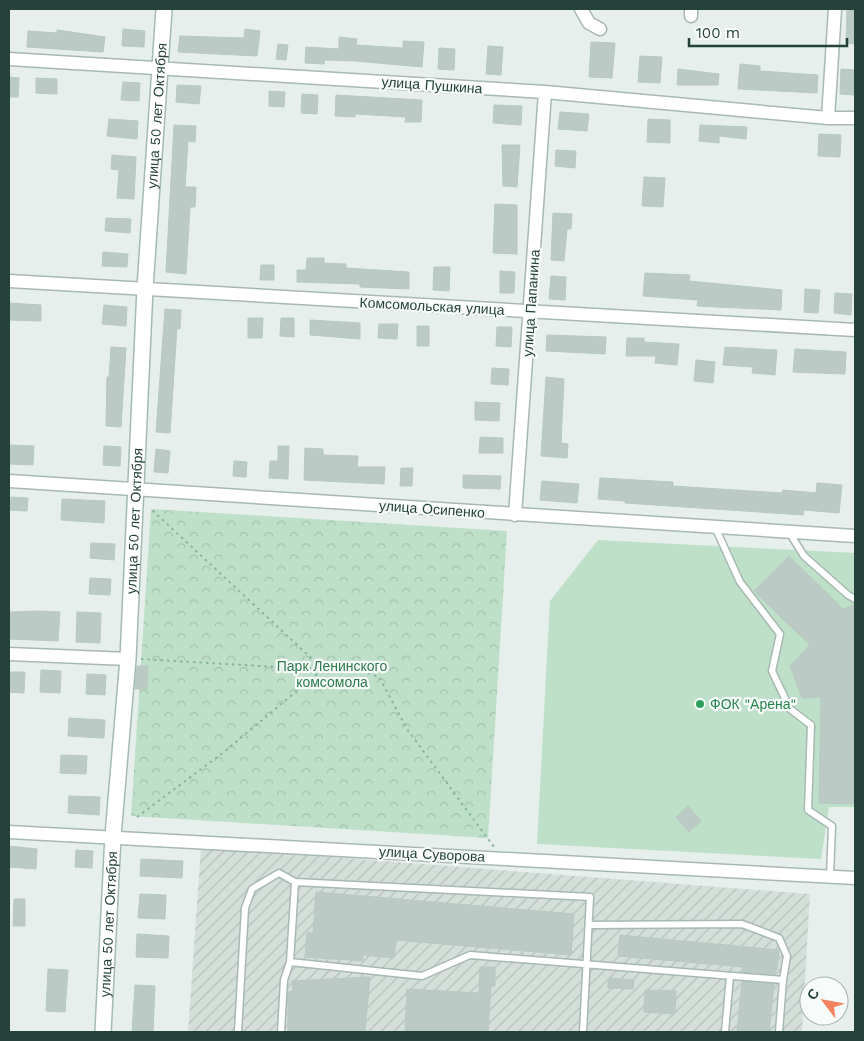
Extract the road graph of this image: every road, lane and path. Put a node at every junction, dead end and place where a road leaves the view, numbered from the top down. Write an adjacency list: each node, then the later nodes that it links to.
1 (164, 9): 6 (street, улица 50 лет Октября)
2 (581, 9): 4 (street)
3 (835, 9): 8 (street)
4 (600, 28)
5 (9, 59): 6 (street, улица Пушкина)
6 (160, 68): 7 (street, улица Пушкина); 11 (street, улица 50 лет Октября)
7 (545, 92): 8 (street, улица Пушкина); 12 (street, улица Папанина)
8 (828, 118): 9 (street, улица Пушкина)
9 (855, 118)
10 (9, 281): 11 (street, Комсомольская улица)
11 (145, 288): 12 (street, Комсомольская улица); 15 (street, улица 50 лет Октября)
12 (531, 312): 13 (street, Комсомольская улица); 17 (street, улица Папанина)
13 (855, 330)
14 (9, 481): 15 (street, улица Осипенко)
15 (135, 488): 17 (street, улица Осипенко); 23 (street, улица 50 лет Октября)
16 (150, 509): 24 (path)
17 (515, 514): 18 (street, улица Осипенко)
18 (715, 528): 19 (street, улица Осипенко); 29 (lane)
19 (789, 532): 20 (street, улица Осипенко); 21 (lane)
20 (855, 536)
21 (855, 599)
22 (9, 654): 23 (street)
23 (134, 659): 24 (path); 27 (street, улица 50 лет Октября)
24 (324, 669): 25 (path); 28 (path)
25 (137, 817)
26 (9, 832): 27 (street, улица Суворова)
27 (113, 836): 28 (street, улица Суворова); 37 (street, улица 50 лет Октября)
28 (502, 858): 29 (street, улица Суворова)
29 (830, 876): 30 (street, улица Суворова)
30 (855, 878)
31 (295, 882): 32 (lane); 33 (lane); 38 (lane)
32 (589, 925): 34 (lane); 36 (lane)
33 (290, 962): 34 (lane); 39 (lane)
34 (587, 964): 35 (lane); 40 (lane)
35 (730, 976): 36 (lane); 41 (lane)
36 (783, 980): 42 (lane)
37 (103, 1032)
38 (238, 1032)
39 (281, 1032)
40 (583, 1032)
41 (725, 1032)
42 (779, 1032)

